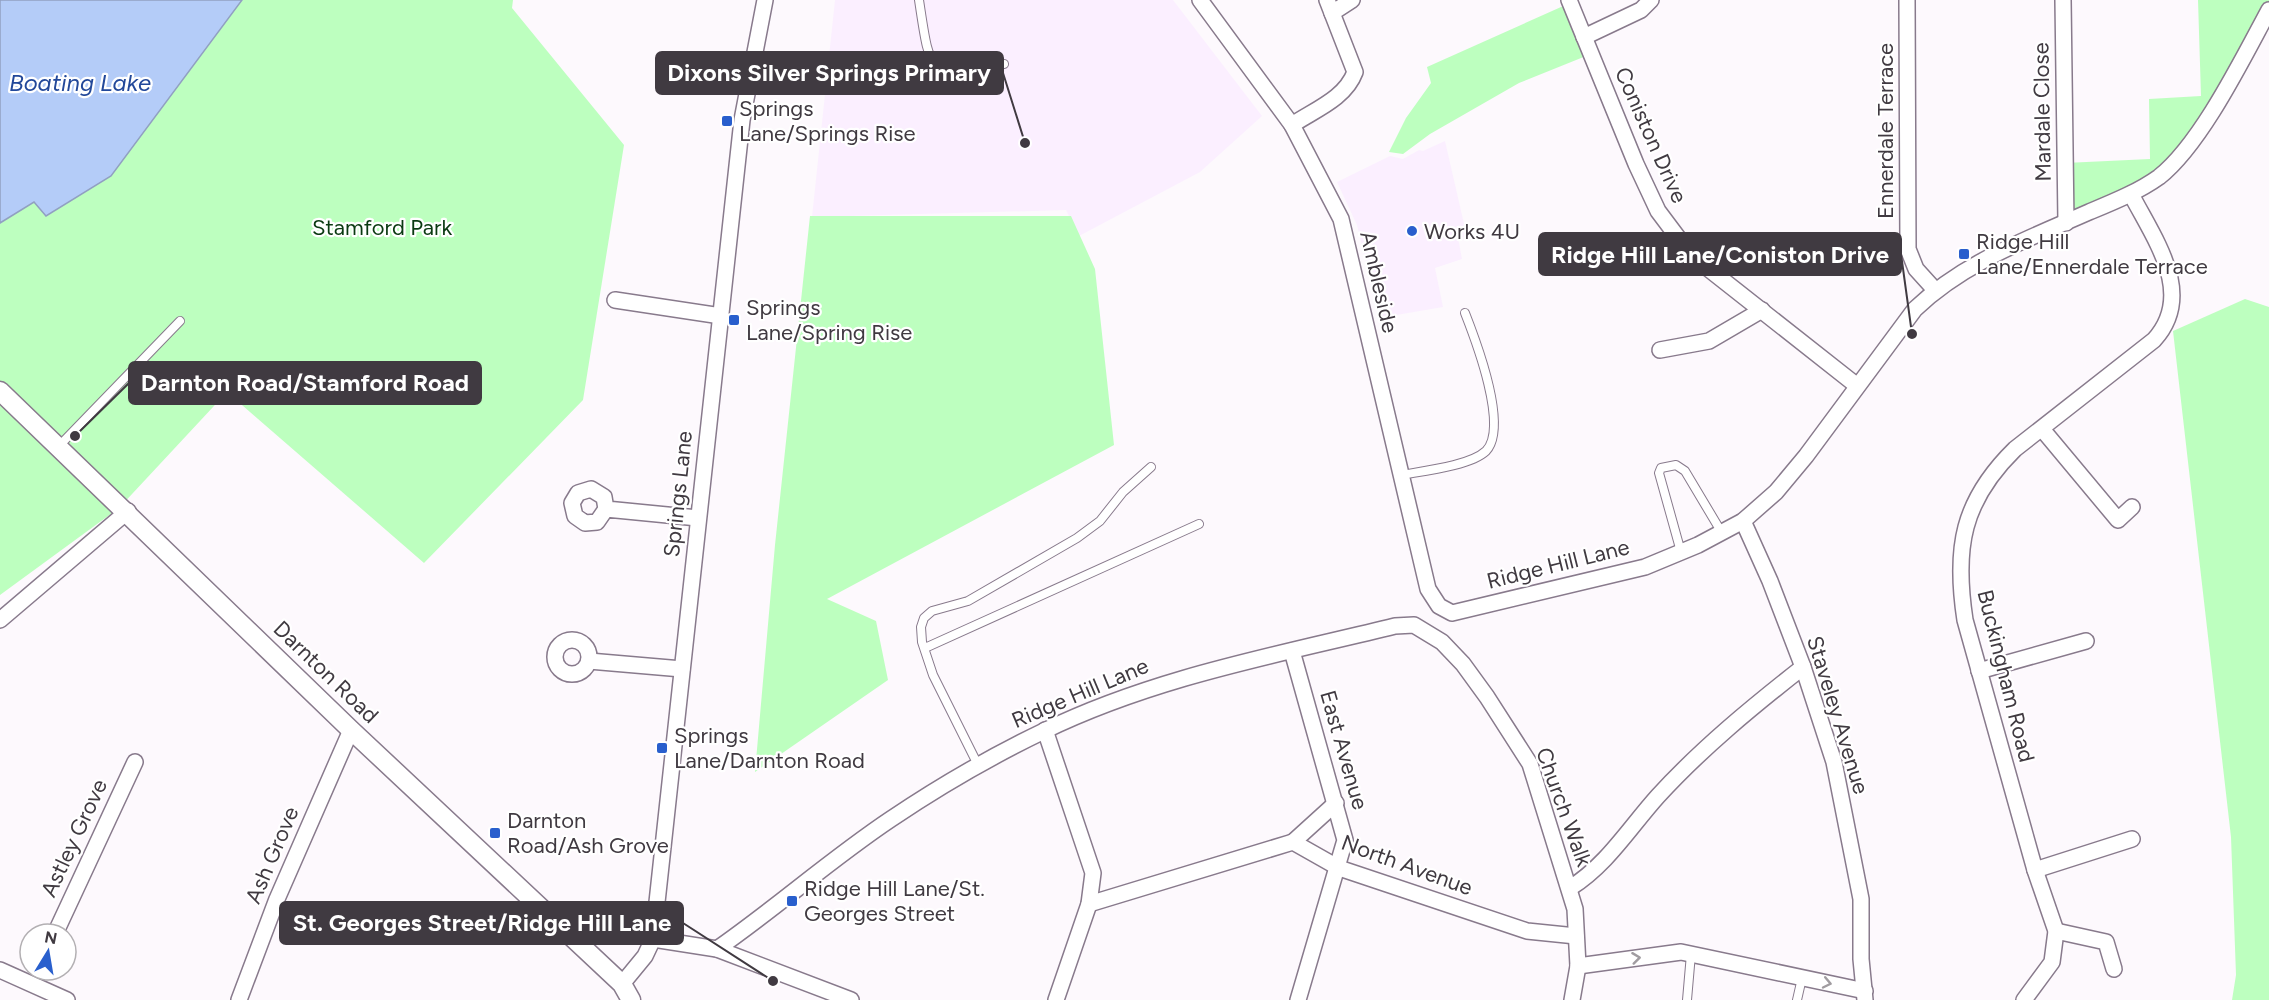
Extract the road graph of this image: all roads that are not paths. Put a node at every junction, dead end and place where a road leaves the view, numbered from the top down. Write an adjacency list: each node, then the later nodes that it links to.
1 (765, 0): 20 (street, Springs Lane)
2 (919, 0): 12 (lane)
3 (1200, 0): 13 (street, Ambleside)
4 (1352, 0): 9 (street)
5 (1569, 0): 11 (street, Coniston Drive)
6 (1651, 0): 11 (street)
7 (1907, 0): 16 (street, Ennerdale Terrace)
8 (2063, 0): 15 (street, Mardale Close)
9 (1330, 7): 13 (street)
10 (2269, 10): 14 (street, Ridge Hill Lane)
11 (1584, 37): 18 (street, Coniston Drive)
12 (1004, 64)
13 (1292, 125): 28 (street, Ambleside)
14 (2131, 194): 15 (street, Ridge Hill Lane); 25 (street, Buckingham Road)
15 (2066, 223): 16 (street, Ridge Hill Lane)
16 (1935, 290): 23 (street, Ridge Hill Lane)
17 (615, 300): 20 (street)
18 (1762, 310): 22 (street); 23 (street, Coniston Drive)
19 (1466, 313): 28 (lane)
20 (721, 316): 32 (street, Springs Lane)
21 (180, 321): 26 (lane)
22 (1660, 350)
23 (1856, 385): 33 (street, Ridge Hill Lane)
24 (0, 391): 26 (street, Darnton Road)
25 (2042, 429): 29 (street); 46 (street, Buckingham Road)
26 (58, 447): 31 (street, Darnton Road)
27 (1151, 467): 41 (lane)
28 (1401, 475): 37 (street, Ambleside)
29 (2132, 507)
30 (606, 509): 32 (street)
31 (128, 511): 38 (street); 47 (street, Darnton Road)
32 (698, 518): 45 (street, Springs Lane)
33 (1743, 521): 35 (street, Ridge Hill Lane); 44 (street, Staveley Avenue)
34 (1199, 524): 41 (lane)
35 (1722, 533): 36 (street, Ridge Hill Lane); 36 (lane)
36 (1681, 552): 37 (street, Ridge Hill Lane)
37 (1439, 606): 39 (street)
38 (0, 620)
39 (1422, 628): 42 (street, Ridge Hill Lane); 56 (street, Church Walk)
40 (2086, 641): 46 (street)
41 (925, 648): 50 (lane)
42 (1292, 651): 48 (street, Ridge Hill Lane); 51 (street, East Avenue)
43 (589, 661): 45 (street)
44 (1803, 667): 56 (street); 72 (street, Staveley Avenue)
45 (682, 669): 61 (street, Springs Lane)
46 (1979, 671): 55 (street, Buckingham Road)
47 (351, 730): 70 (street, Darnton Road); 74 (street, Ash Grove)
48 (1045, 730): 50 (street, Ridge Hill Lane); 57 (street)
49 (135, 762): 58 (street, Astley Grove)
50 (978, 765): 62 (street, Ridge Hill Lane)
51 (1336, 802): 53 (street); 54 (street, East Avenue)
52 (2132, 839): 55 (street)
53 (1293, 842): 54 (street, North Avenue); 57 (street)
54 (1339, 868): 60 (street, North Avenue); 77 (street, East Avenue)
55 (2035, 870): 59 (street, Buckingham Road)
56 (1570, 888): 60 (street, Church Walk)
57 (1089, 904): 76 (street)
58 (61, 922)
59 (2056, 931): 65 (street); 81 (street, Buckingham Road)
60 (1576, 936): 64 (street, Church Walk)
61 (653, 939): 62 (street); 70 (street, Springs Lane)
62 (717, 949): 71 (street)
63 (1691, 954): 64 (street, one-way to 63); 68 (street); 79 (lane)
64 (1578, 966): 78 (street, Church Walk)
65 (2114, 969)
66 (0, 970): 67 (street)
67 (18, 974)
68 (1802, 978): 72 (street, one-way to 72); 80 (lane)
69 (41, 982): 73 (street)
70 (626, 992)
71 (817, 994): 75 (street)
72 (1865, 995)
73 (67, 1000)
74 (239, 1000)
75 (851, 1000)
76 (1056, 1000)
77 (1298, 1000)
78 (1572, 1000)
79 (1687, 1000)
80 (1797, 1000)
81 (2024, 1000)

